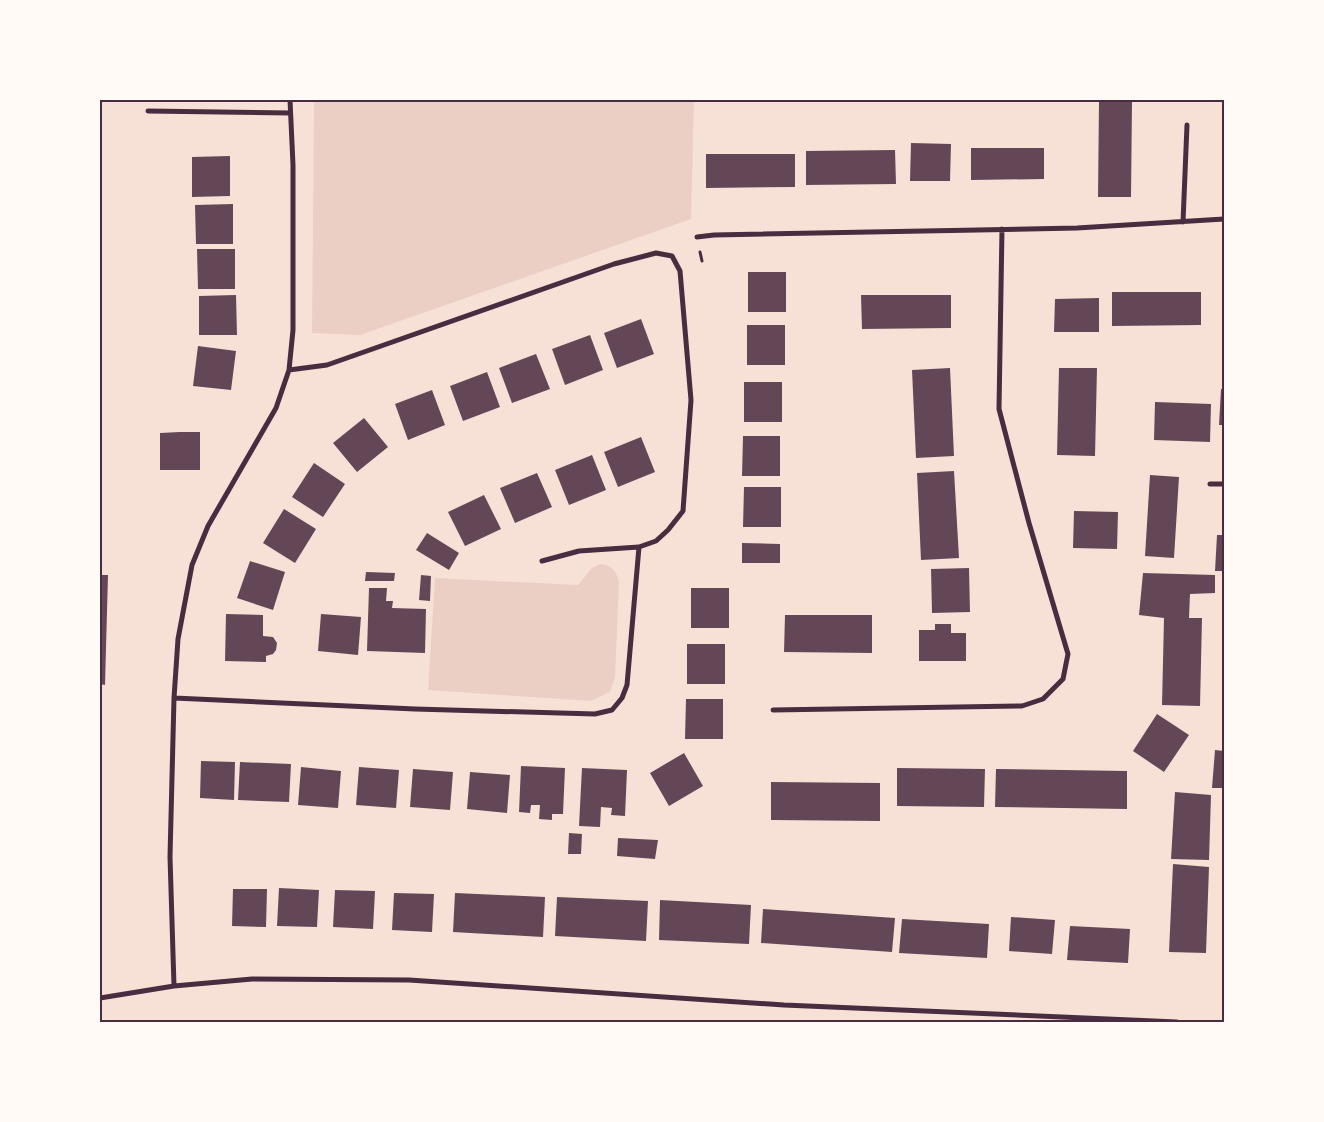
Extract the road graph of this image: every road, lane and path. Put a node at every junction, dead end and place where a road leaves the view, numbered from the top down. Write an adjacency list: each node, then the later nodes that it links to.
1 (290, 100): 3 (street)
2 (148, 110): 3 (street)
3 (290, 114): 9 (street)
4 (1186, 125): 6 (street)
5 (1224, 220): 6 (street)
6 (1183, 222): 7 (street)
7 (1002, 229): 8 (street); 15 (street)
8 (697, 237)
9 (289, 370): 12 (street); 14 (street)
10 (1210, 484): 11 (street)
11 (1224, 484)
12 (639, 547): 13 (street); 14 (street)
13 (542, 561)
14 (174, 698): 16 (street)
15 (773, 710)
16 (174, 986): 17 (street); 18 (street)
17 (100, 998)
18 (1177, 1022)

